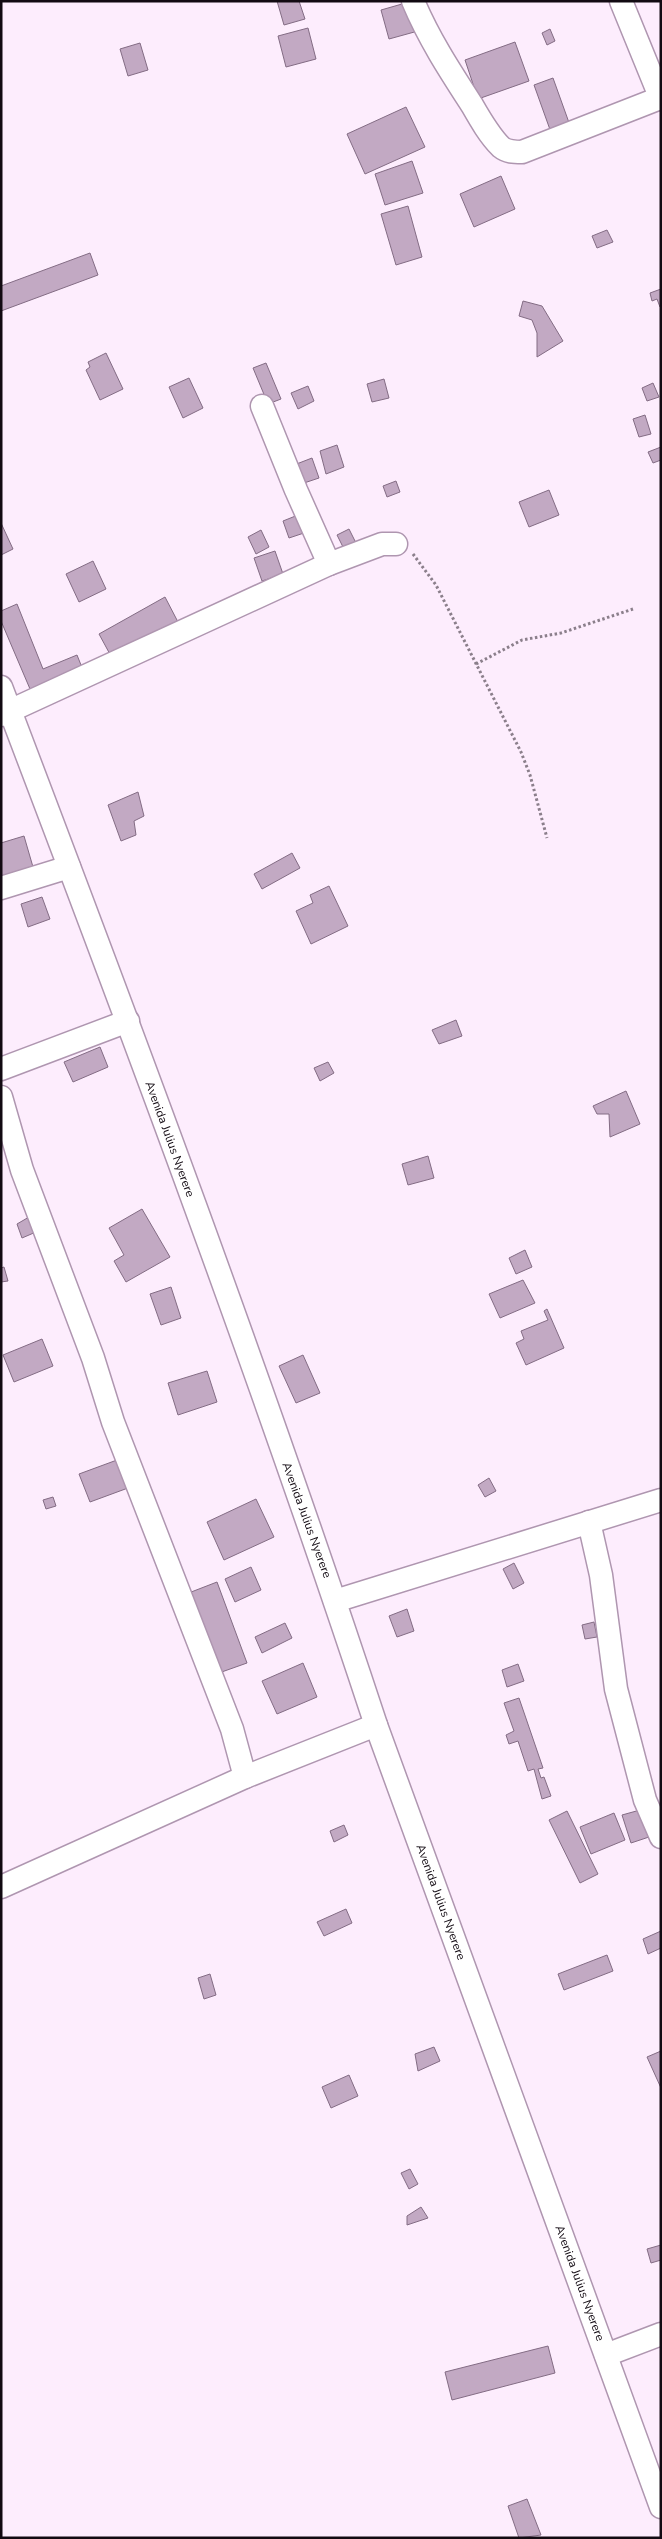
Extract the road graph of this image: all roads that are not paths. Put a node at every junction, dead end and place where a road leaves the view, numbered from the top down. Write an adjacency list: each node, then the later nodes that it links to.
1 (413, 1): 3 (street)
2 (621, 1): 3 (street)
3 (661, 98)
4 (262, 406): 6 (street)
5 (396, 544): 6 (street)
6 (329, 564): 8 (street)
7 (1, 687): 8 (street, Avenida Julius Nyerere)
8 (6, 714): 9 (street, Avenida Julius Nyerere)
9 (69, 867): 10 (street); 11 (street, Avenida Julius Nyerere)
10 (1, 888)
11 (128, 1021): 12 (street); 16 (street, Avenida Julius Nyerere)
12 (1, 1069)
13 (1, 1097): 18 (street)
14 (661, 1500): 15 (street)
15 (589, 1522): 16 (street); 19 (street)
16 (335, 1601): 17 (street, Avenida Julius Nyerere)
17 (376, 1725): 18 (street); 22 (street, Avenida Julius Nyerere)
18 (245, 1777): 20 (street)
19 (661, 1837)
20 (1, 1887)
21 (661, 2334): 22 (street)
22 (606, 2355): 23 (street, Avenida Julius Nyerere)
23 (661, 2507)

